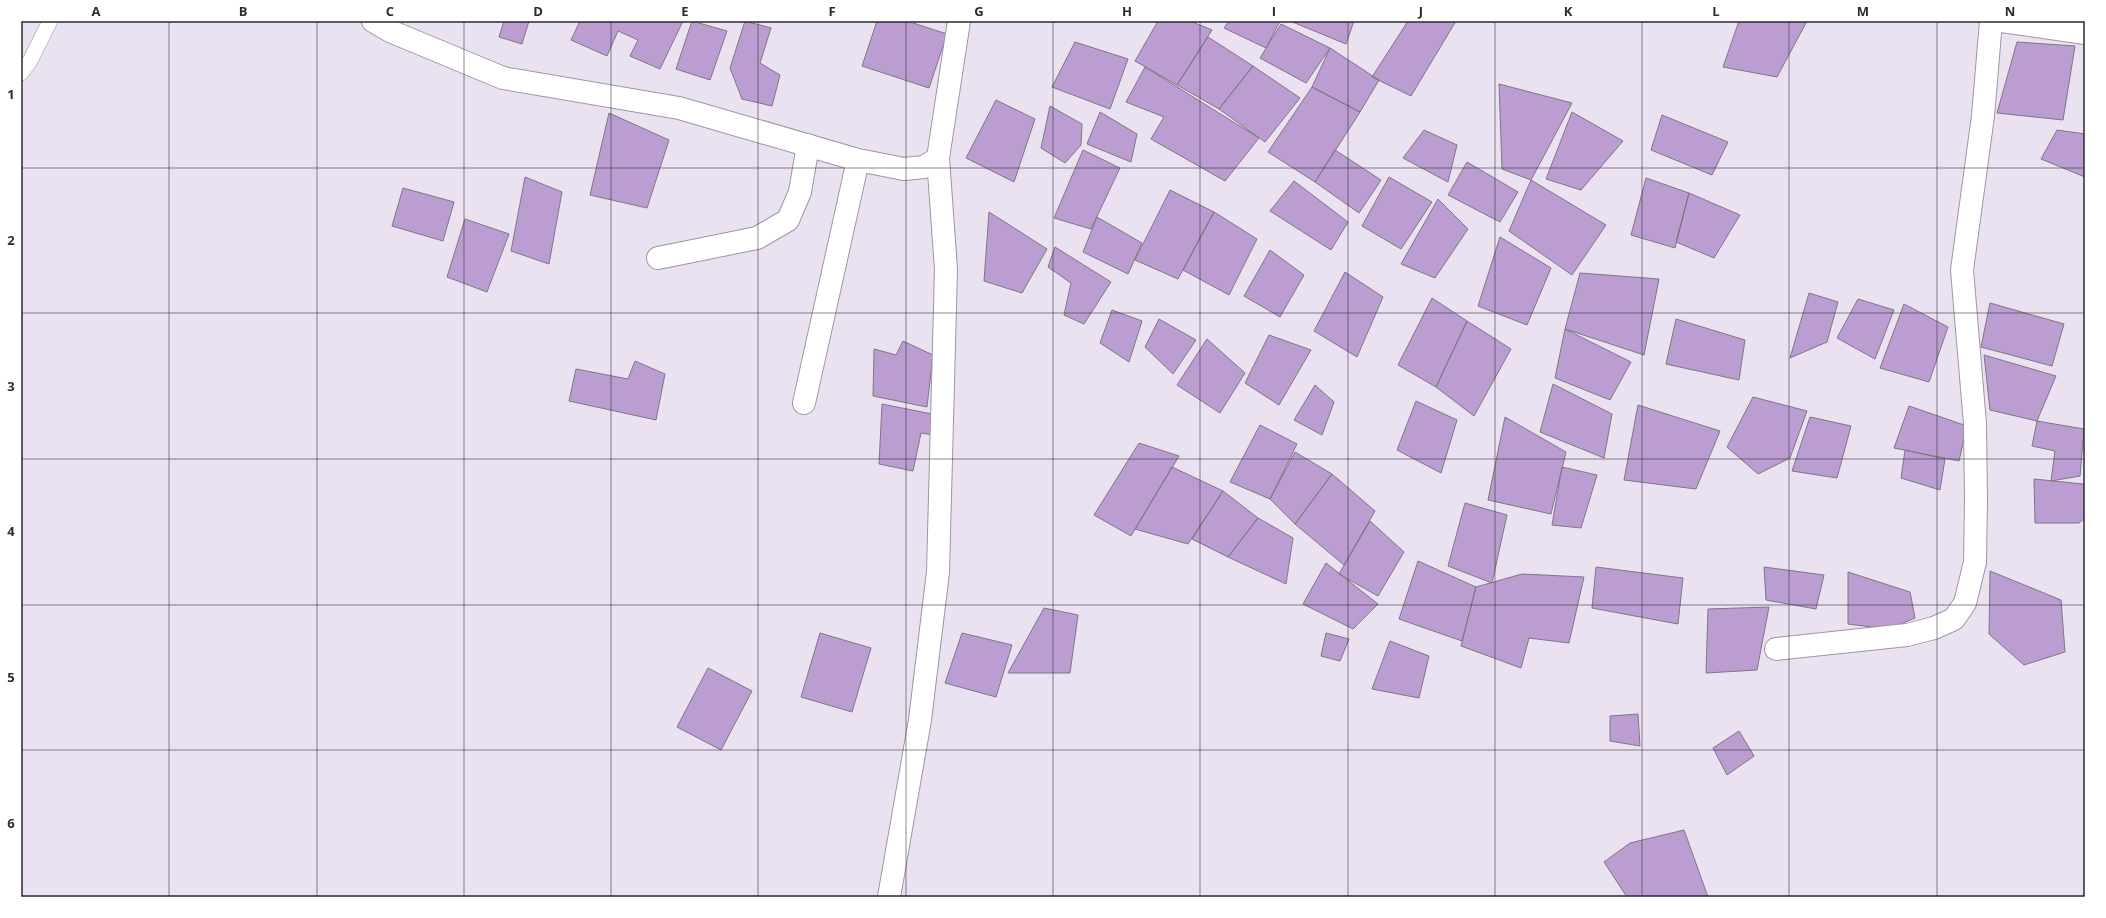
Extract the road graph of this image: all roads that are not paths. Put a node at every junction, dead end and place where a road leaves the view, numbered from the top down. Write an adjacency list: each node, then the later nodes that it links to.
1 (50, 21): 7 (lane)
2 (373, 21): 8 (street)
3 (959, 21): 9 (street)
4 (1991, 21): 13 (street)
5 (2002, 21): 6 (street)
6 (2085, 33)
7 (21, 73)
8 (808, 145): 10 (street); 11 (street)
9 (938, 158): 10 (street); 14 (street)
10 (858, 160): 12 (street)
11 (658, 258)
12 (804, 403)
13 (1776, 649)
14 (889, 897)

